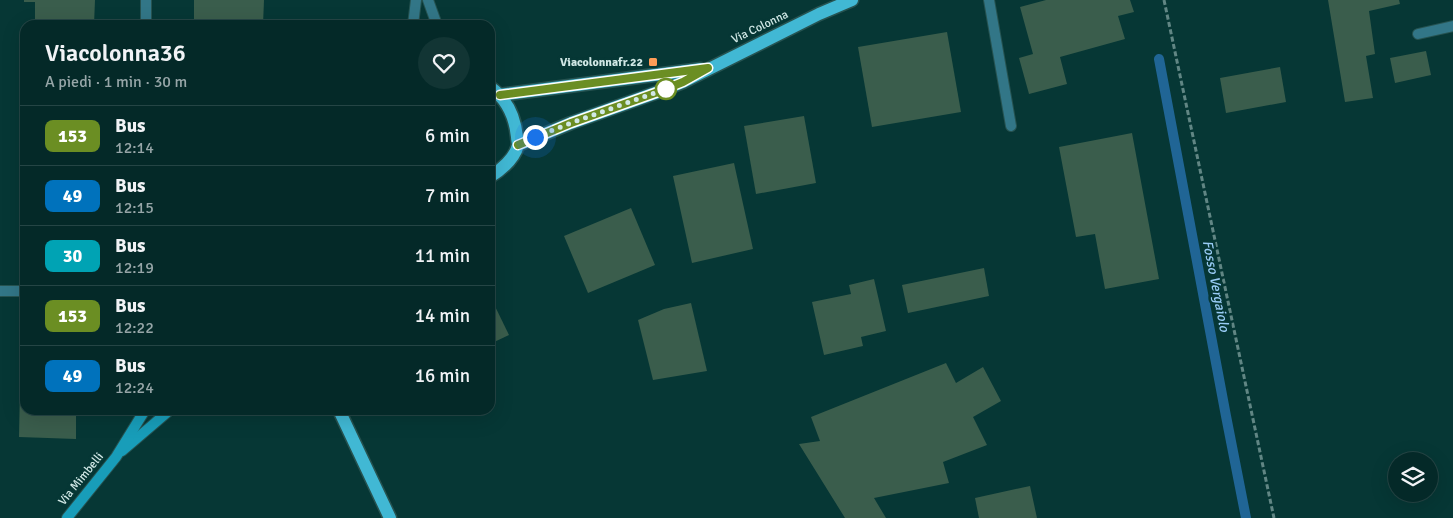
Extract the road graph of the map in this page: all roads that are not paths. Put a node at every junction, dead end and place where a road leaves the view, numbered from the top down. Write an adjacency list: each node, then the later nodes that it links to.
1 (146, 0): 6 (street)
2 (416, 0): 7 (street)
3 (428, 0): 8 (street)
4 (852, 0): 11 (main road, Via Colonna)
5 (989, 0): 13 (street)
6 (146, 20)
7 (414, 20)
8 (435, 20)
9 (1453, 26): 10 (street)
10 (1418, 34)
11 (708, 68): 12 (main road); 14 (main road, Via Colonna)
12 (495, 91): 14 (main road)
13 (1011, 126)
14 (518, 145): 15 (main road)
15 (495, 173)
16 (0, 290): 17 (street)
17 (20, 290)
18 (142, 415): 21 (main road)
19 (164, 415): 21 (main road)
20 (341, 415): 23 (main road)
21 (116, 457): 22 (main road, Via Mimbelli)
22 (67, 518)
23 (390, 518)

